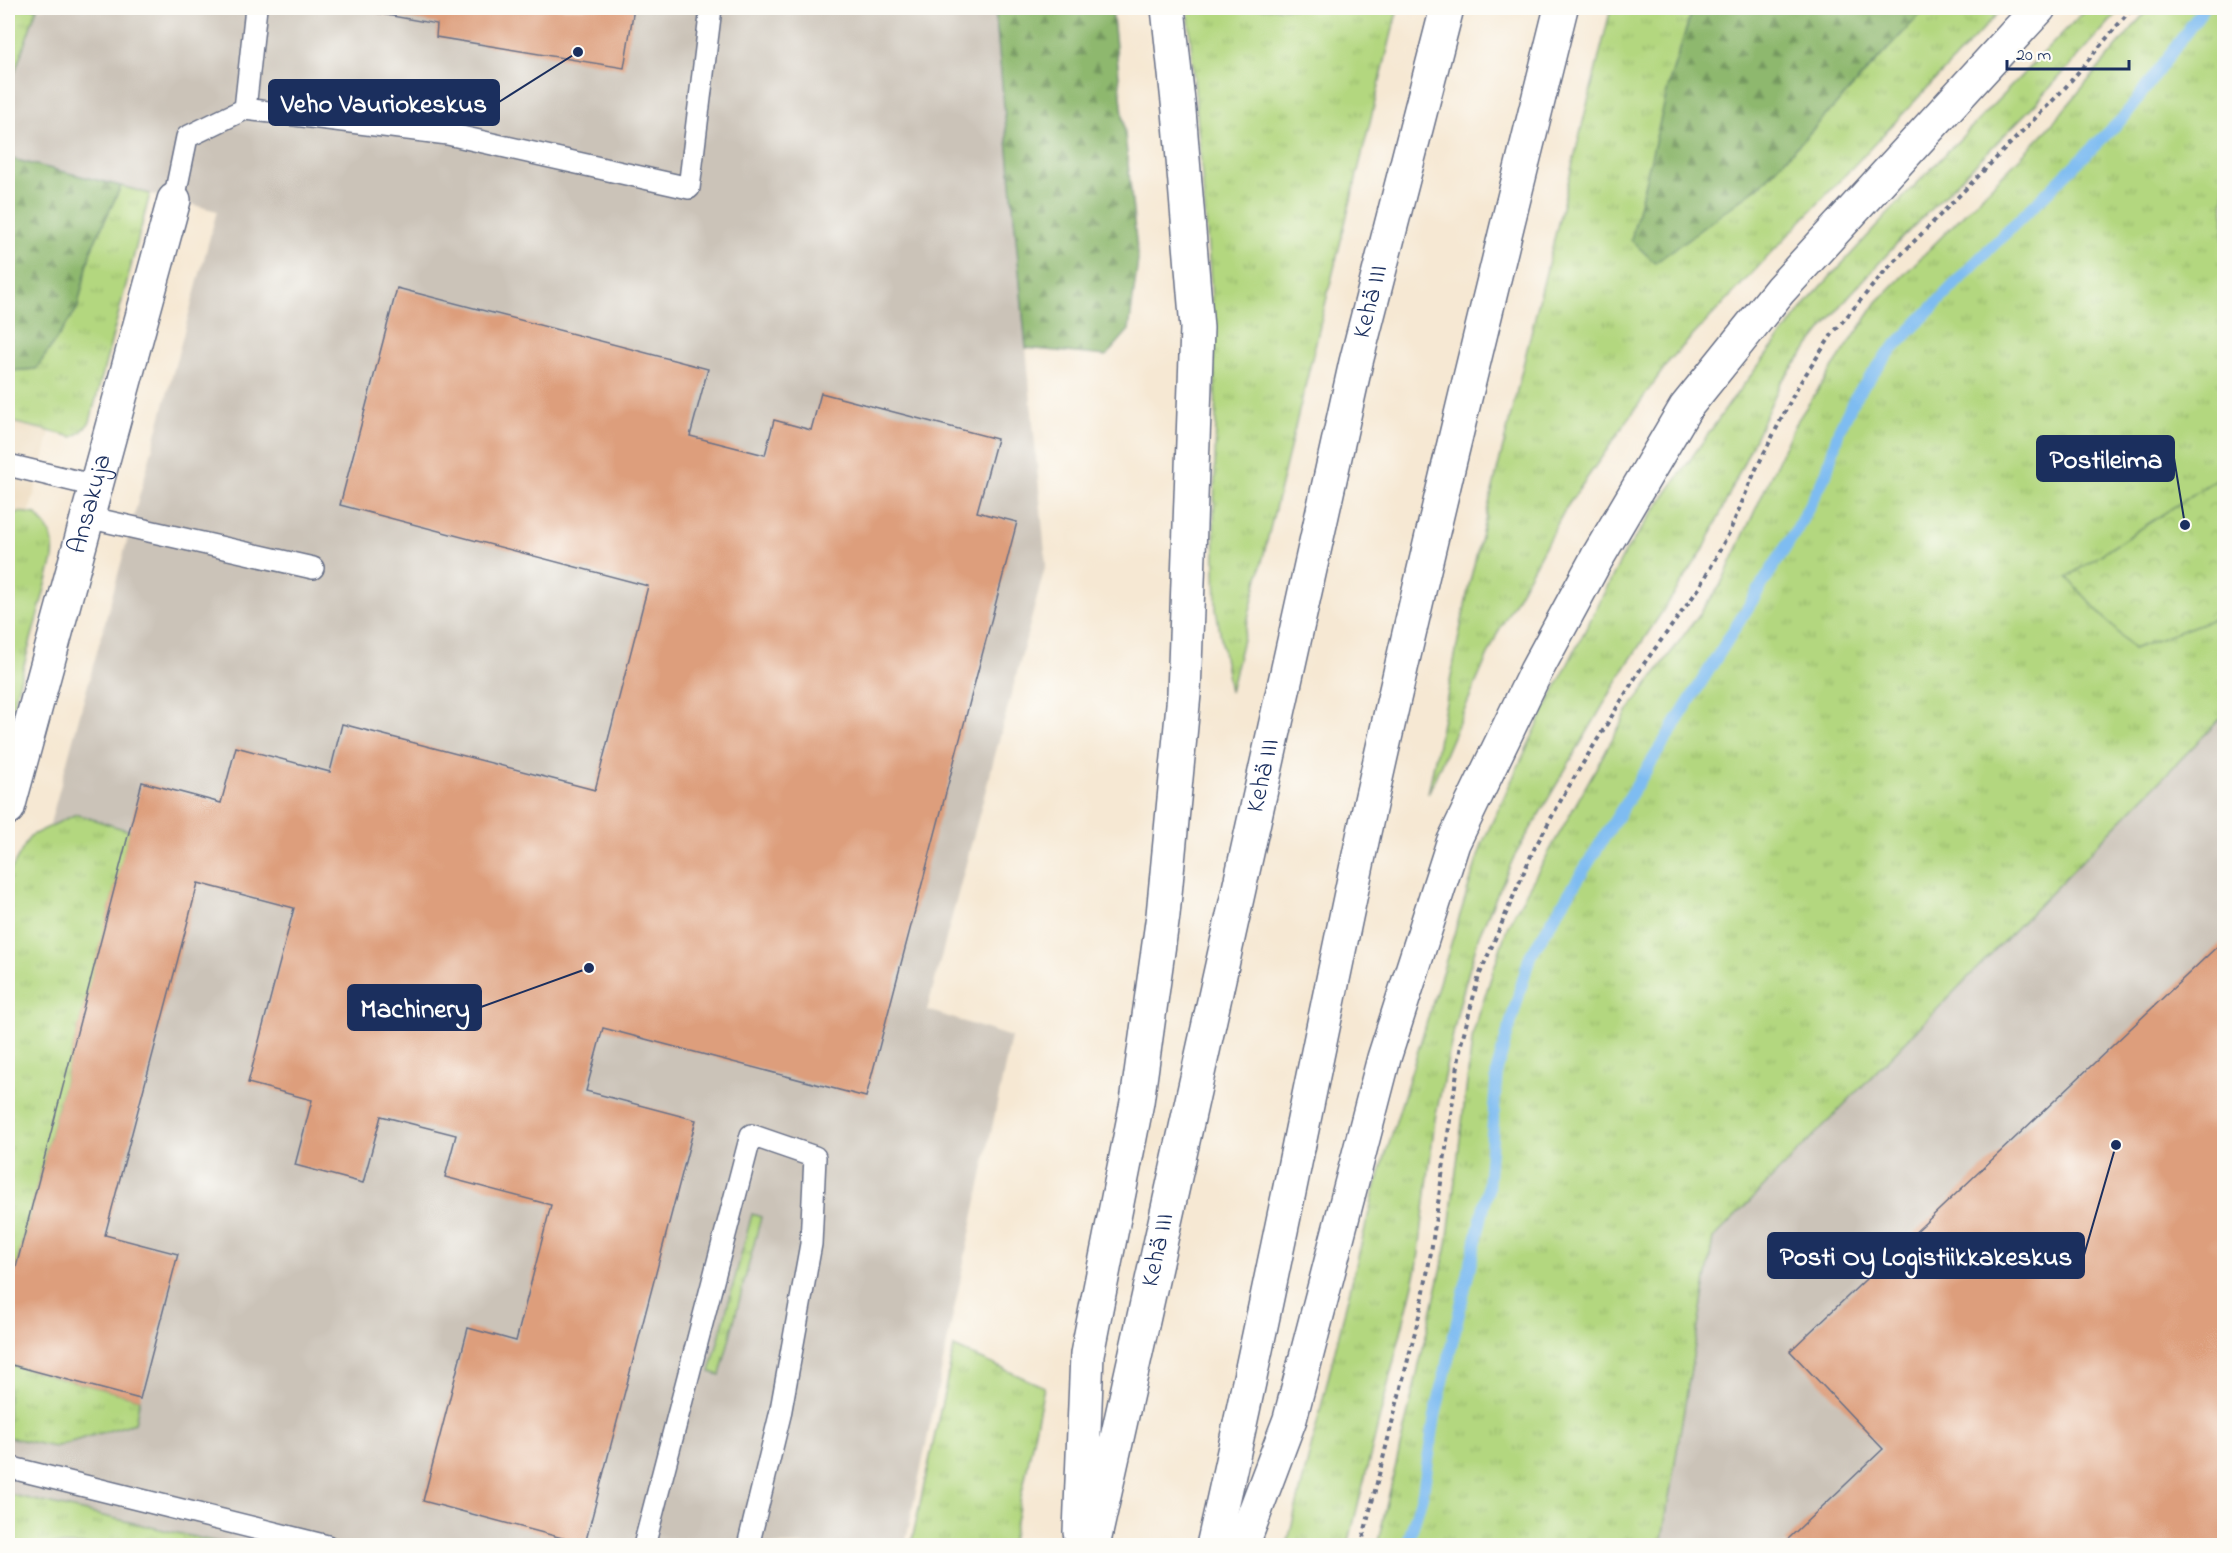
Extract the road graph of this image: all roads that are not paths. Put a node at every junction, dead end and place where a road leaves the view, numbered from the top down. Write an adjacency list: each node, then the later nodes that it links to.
1 (256, 8): 7 (lane)
2 (711, 8): 7 (lane)
3 (1168, 8): 18 (main road)
4 (1447, 8): 19 (main road, Kehä III)
5 (1561, 8): 20 (main road)
6 (2039, 8): 21 (main road)
7 (245, 109): 8 (lane)
8 (174, 200): 10 (main road, Ansakuja)
9 (8, 465): 10 (lane)
10 (96, 486): 11 (main road, Ansakuja)
11 (87, 517): 12 (lane); 13 (main road, Ansakuja)
12 (313, 568)
13 (8, 808)
14 (8, 1467): 15 (lane)
15 (327, 1545)
16 (644, 1545): 17 (lane)
17 (748, 1545)
18 (1080, 1545)
19 (1093, 1545)
20 (1213, 1545)
21 (1242, 1545)

